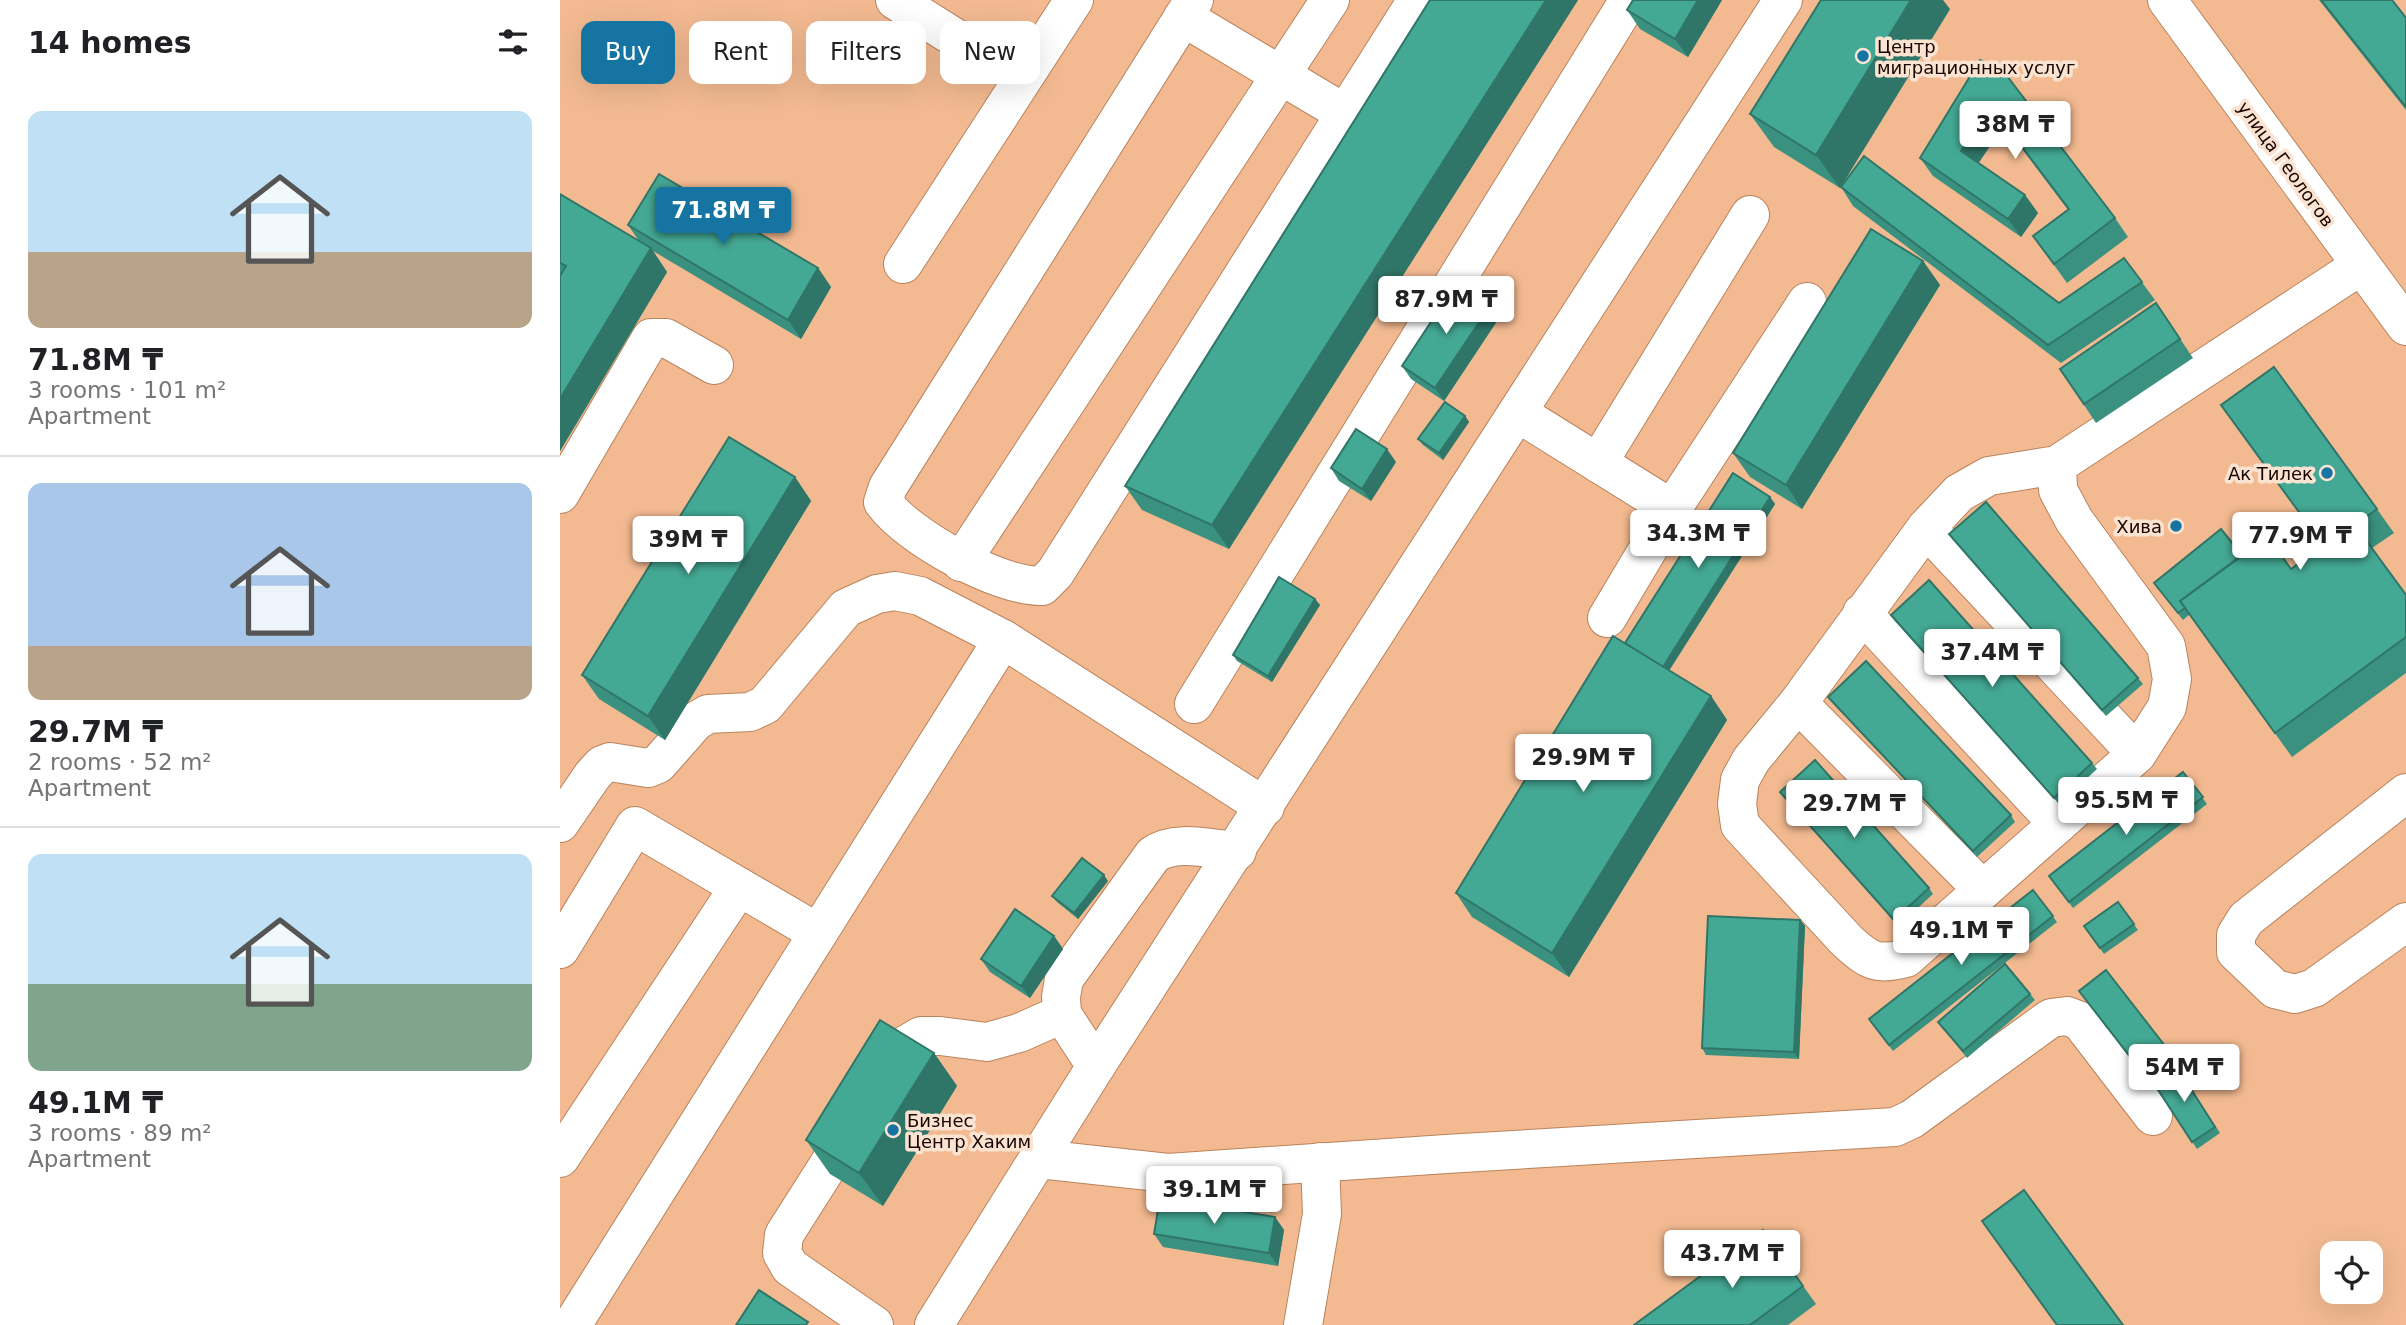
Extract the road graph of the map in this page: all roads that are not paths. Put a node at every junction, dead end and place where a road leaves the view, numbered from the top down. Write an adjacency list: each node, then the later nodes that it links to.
1 (895, 0): 9 (main road)
2 (1074, 0): 13 (main road)
3 (1330, 0): 10 (main road)
4 (1417, 0): 11 (main road)
5 (1629, 0): 29 (main road)
6 (1783, 0): 18 (main road)
7 (2167, 0): 14 (main road, улица Геологов)
8 (1188, 8): 10 (main road); 24 (main road)
9 (940, 28)
10 (1279, 76): 11 (main road); 24 (main road)
11 (1344, 113): 24 (main road)
12 (1750, 215): 19 (main road)
13 (903, 264)
14 (2360, 266): 16 (main road, улица Геологов); 20 (main road)
15 (1807, 302): 22 (main road)
16 (2402, 311)
17 (714, 365): 21 (main road)
18 (1518, 413): 19 (main road); 32 (main road)
19 (1598, 463): 22 (main road)
20 (2057, 466): 23 (main road); 30 (main road)
21 (560, 494)
22 (1672, 509): 26 (main road)
23 (1926, 528): 25 (main road); 30 (main road)
24 (961, 562)
25 (1862, 613): 28 (main road); 34 (main road)
26 (1607, 618)
27 (1003, 639): 32 (main road); 33 (main road); 39 (main road)
28 (1798, 703): 37 (main road); 37 (main road)
29 (1194, 704)
30 (2137, 754): 34 (main road)
31 (2406, 793): 38 (main road)
32 (1265, 807): 35 (main road)
33 (560, 823)
34 (2058, 824): 37 (main road)
35 (1237, 851): 41 (main road); 42 (main road)
36 (739, 887): 39 (main road); 40 (main road); 44 (main road)
37 (1983, 890)
38 (2406, 922)
39 (818, 933): 47 (main road)
40 (560, 949)
41 (1062, 1014): 42 (main road); 48 (main road)
42 (1096, 1066): 45 (main road)
43 (2153, 1116): 46 (main road)
44 (560, 1158)
45 (1039, 1159): 46 (main road); 49 (main road)
46 (1320, 1162): 50 (main road)
47 (572, 1325)
48 (874, 1325)
49 (934, 1325)
50 (1303, 1325)

